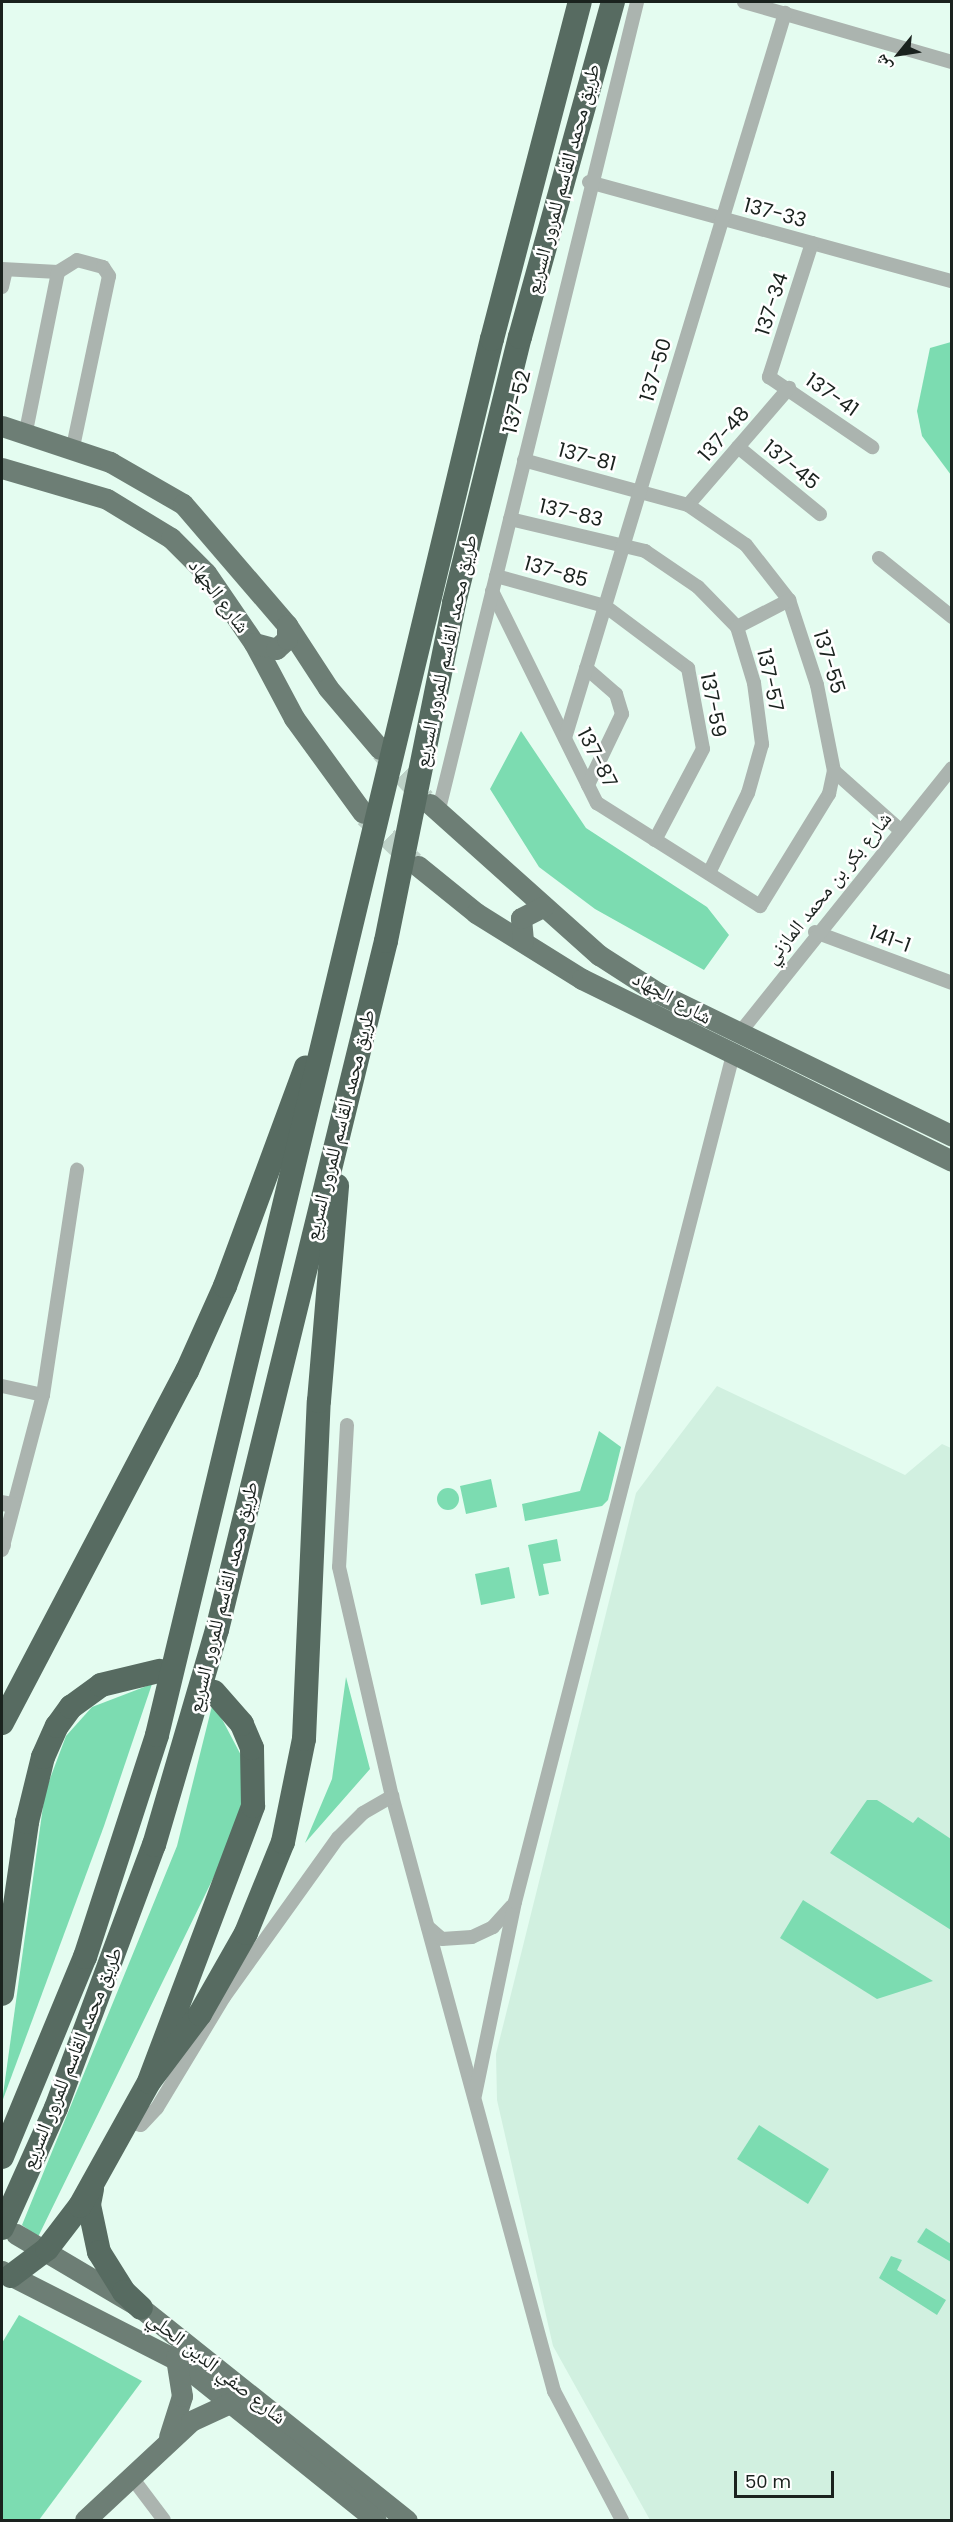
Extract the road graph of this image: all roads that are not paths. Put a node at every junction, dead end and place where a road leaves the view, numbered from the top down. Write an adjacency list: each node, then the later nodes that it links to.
1 (580, 2): 54 (highway, طريق محمد القاسم للمرور السريع)
2 (613, 2): 56 (highway, طريق محمد القاسم للمرور السريع)
3 (637, 2): 7 (street, 137-52)
4 (744, 2): 5 (street)
5 (785, 13): 6 (street); 8 (street, 137-50)
6 (951, 62)
7 (589, 182): 8 (street, 137-33); 21 (street, 137-52)
8 (722, 218): 9 (street, 137-33); 23 (street, 137-50)
9 (812, 243): 12 (street, 137-33); 14 (street, 137-34)
10 (4, 270): 11 (street); 13 (street)
11 (58, 272): 17 (street); 18 (street)
12 (951, 281)
13 (2, 287)
14 (769, 377): 15 (street, 137-41)
15 (789, 388): 19 (street, 137-48); 20 (street, 137-41)
16 (2, 426): 17 (main road, شارع الجهاد)
17 (26, 431): 18 (main road, شارع الجهاد)
18 (73, 447): 34 (main road, شارع الجهاد)
19 (738, 447): 24 (street, 137-48); 25 (street, 137-45)
20 (872, 447)
21 (524, 460): 23 (street, 137-81); 26 (street, 137-52)
22 (2, 468): 36 (main road, شارع الجهاد)
23 (640, 491): 24 (street, 137-55); 27 (street, 137-50)
24 (688, 505): 31 (street, 137-55)
25 (820, 514)
26 (510, 519): 27 (street, 137-83); 29 (street, 137-52)
27 (624, 544): 32 (street, 137-50); 35 (street, 137-57)
28 (879, 558): 33 (street)
29 (496, 576): 30 (street, 137-52); 32 (street, 137-85)
30 (492, 591): 38 (street, 137-87); 43 (street, 137-52)
31 (789, 600): 35 (street); 41 (street, 137-55)
32 (605, 606): 37 (street, 137-50); 46 (street, 137-59)
33 (951, 617)
34 (287, 625): 36 (main road); 39 (main road, شارع الجهاد)
35 (737, 627): 48 (street, 137-57)
36 (254, 644): 44 (main road, شارع الجهاد)
37 (586, 668): 38 (street, 137-50); 42 (street)
38 (565, 738): 42 (street, 137-87)
39 (380, 749)
40 (951, 768): 45 (street, شارع بكر بن محمد المازني)
41 (834, 771): 45 (street); 49 (street, 137-55)
42 (588, 785): 46 (street, 137-87)
43 (434, 808): 50 (main road, شارع الجهاد)
44 (363, 813)
45 (900, 830): 51 (street, شارع بكر بن محمد المازني)
46 (655, 840): 48 (street, 137-87)
47 (418, 866): 52 (main road, شارع الجهاد)
48 (709, 873): 49 (street, 137-87)
49 (760, 906)
50 (543, 907): 52 (main road); 55 (main road, شارع الجهاد)
51 (815, 932): 53 (street, 141-1); 55 (street, شارع بكر بن محمد المازني)
52 (523, 941): 55 (main road, شارع الجهاد)
53 (951, 983)
54 (336, 986): 67 (highway); 75 (highway, طريق محمد القاسم للمرور السريع)
55 (735, 1045): 57 (main road, شارع الجهاد); 58 (main road, شارع الجهاد); 69 (street)
56 (345, 1106): 72 (highway); 77 (highway, طريق محمد القاسم للمرور السريع)
57 (951, 1136)
58 (951, 1161)
59 (77, 1170): 61 (street)
60 (2, 1386): 61 (street)
61 (43, 1395): 63 (street)
62 (347, 1425): 68 (street)
63 (7, 1504): 64 (street)
64 (2, 1547)
65 (159, 1671): 71 (highway)
66 (214, 1692): 72 (highway)
67 (2, 1724)
68 (392, 1796): 70 (street); 74 (street)
69 (515, 1902): 70 (street); 73 (street)
70 (427, 1925): 73 (street)
71 (2, 1994)
72 (149, 2082): 74 (highway)
73 (474, 2097): 89 (street)
74 (128, 2122): 76 (highway)
75 (2, 2157)
76 (93, 2182): 78 (highway); 80 (highway)
77 (9, 2231): 78 (main road, شارع صفي الدين الحلي)
78 (47, 2249): 79 (highway); 80 (main road, شارع صفي الدين الحلي)
79 (6, 2273): 81 (main road, شارع صفي الدين الحلي)
80 (141, 2308): 81 (main road); 88 (main road, شارع صفي الدين الحلي)
81 (177, 2360): 82 (main road, شارع صفي الدين الحلي); 83 (main road)
82 (230, 2403): 83 (main road); 87 (main road, شارع صفي الدين الحلي)
83 (167, 2443): 84 (main road)
84 (132, 2479): 85 (main road); 86 (street)
85 (85, 2520)
86 (164, 2520)
87 (376, 2520)
88 (407, 2520)
89 (622, 2520)

